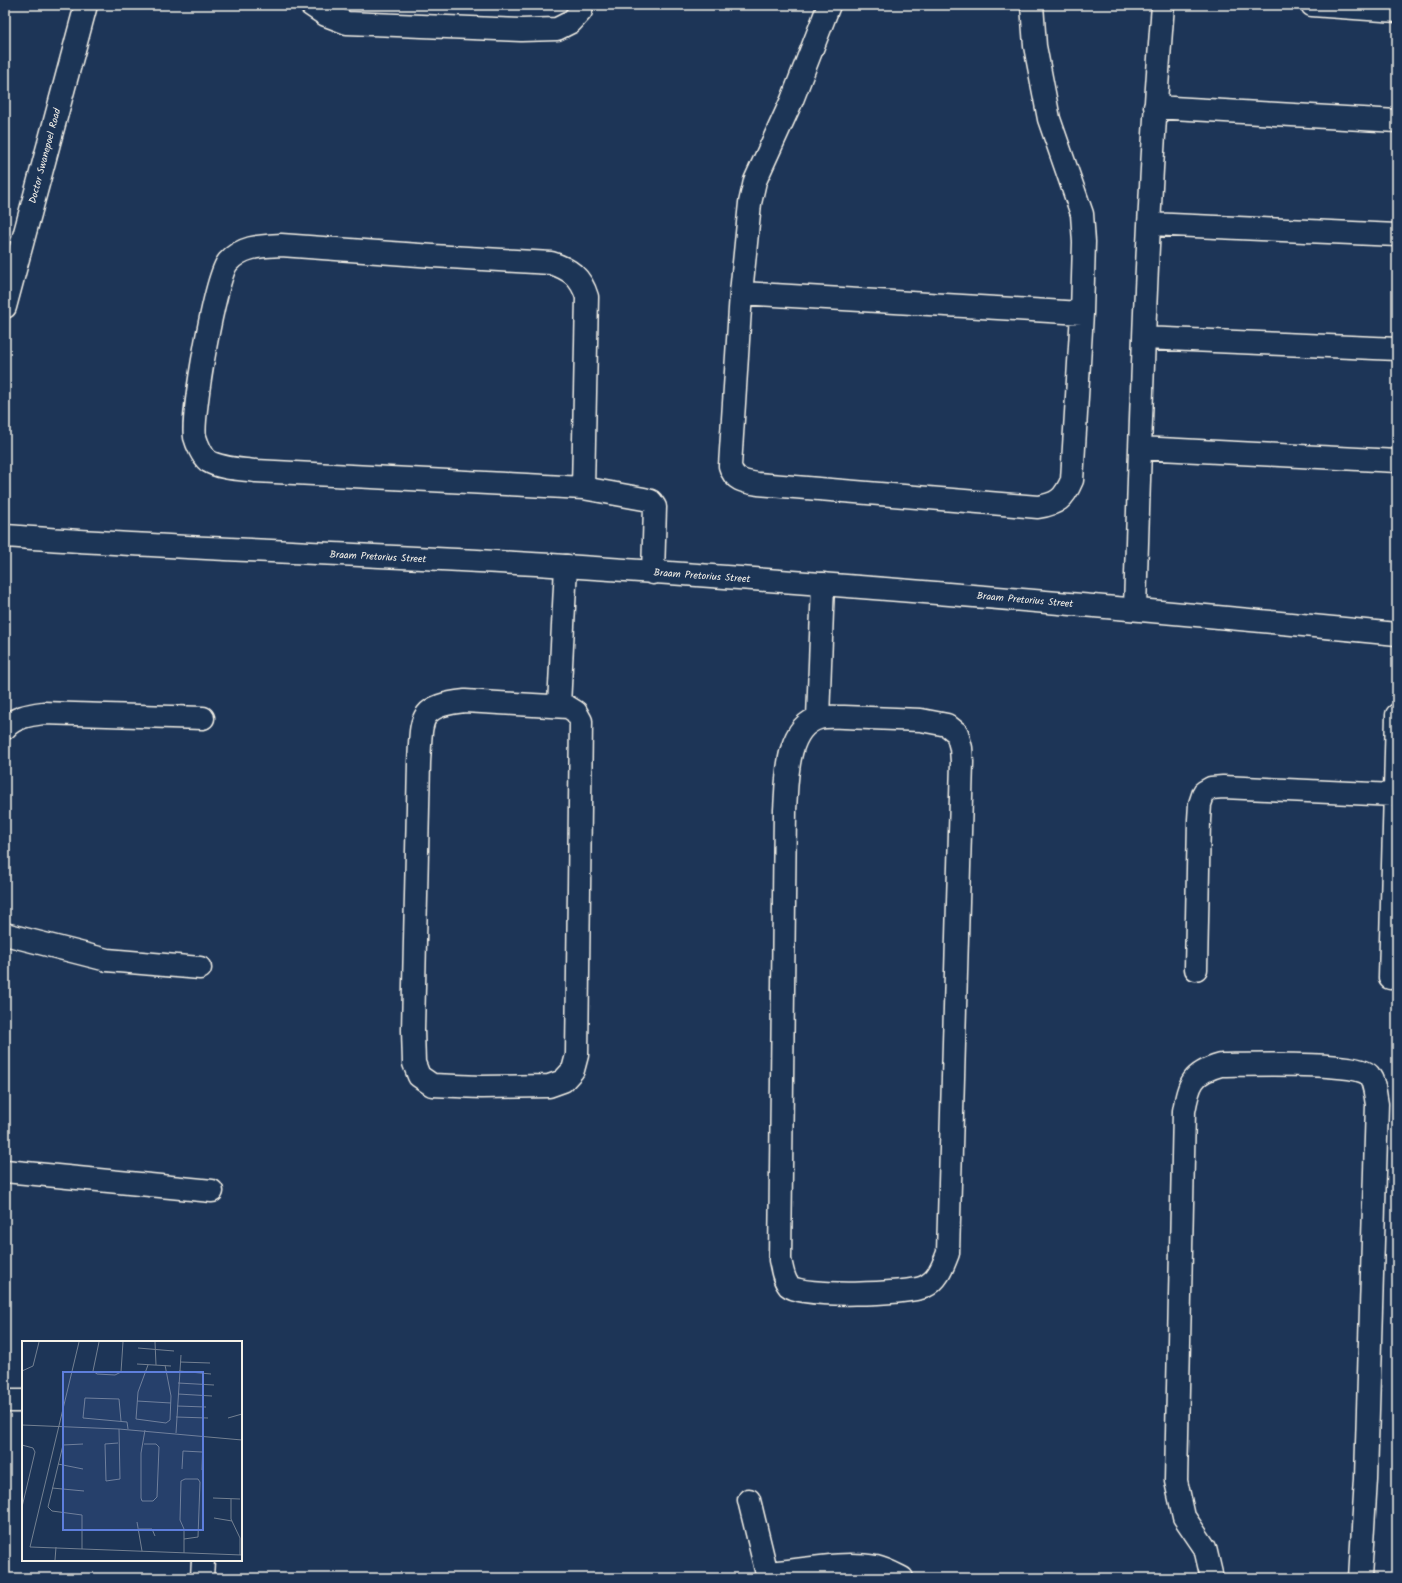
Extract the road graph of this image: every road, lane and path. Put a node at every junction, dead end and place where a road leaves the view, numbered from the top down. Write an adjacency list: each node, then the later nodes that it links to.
1 (86, 5): 14 (street, Doctor Swanepoel Road)
2 (311, 5): 3 (street)
3 (582, 5)
4 (829, 5): 13 (street)
5 (1032, 5): 15 (street)
6 (1163, 5): 9 (street)
7 (1312, 5): 8 (street)
8 (1397, 11)
9 (1155, 106): 10 (street); 11 (street)
10 (1397, 121)
11 (1150, 224): 12 (street); 16 (street)
12 (1397, 236)
13 (741, 293): 15 (street); 15 (street)
14 (5, 307)
15 (1082, 313)
16 (1144, 338): 17 (street); 18 (street)
17 (1397, 349)
18 (1140, 448): 19 (street); 25 (street)
19 (1397, 460)
20 (583, 488): 20 (street); 23 (street)
21 (5, 536): 22 (street, Braam Pretorius Street)
22 (566, 566): 23 (street, Braam Pretorius Street); 27 (street)
23 (653, 573): 24 (street, Braam Pretorius Street)
24 (823, 584): 25 (street, Braam Pretorius Street); 30 (street)
25 (1135, 609): 26 (street, Braam Pretorius Street)
26 (1397, 634)
27 (559, 705): 27 (street)
28 (1397, 715): 32 (street)
29 (203, 718): 31 (street)
30 (818, 718): 30 (street)
31 (5, 728)
32 (1394, 795): 35 (street); 36 (street)
33 (5, 934): 34 (street)
34 (200, 968)
35 (1196, 969)
36 (1390, 978)
37 (5, 1170): 38 (street)
38 (212, 1191)
39 (5, 1401): 40 (street)
40 (22, 1402)
41 (749, 1500): 43 (street)
42 (203, 1561): 44 (street)
43 (768, 1576): 45 (street)
44 (202, 1578)
45 (902, 1578)
46 (1212, 1578): 47 (street)
47 (1360, 1578)

